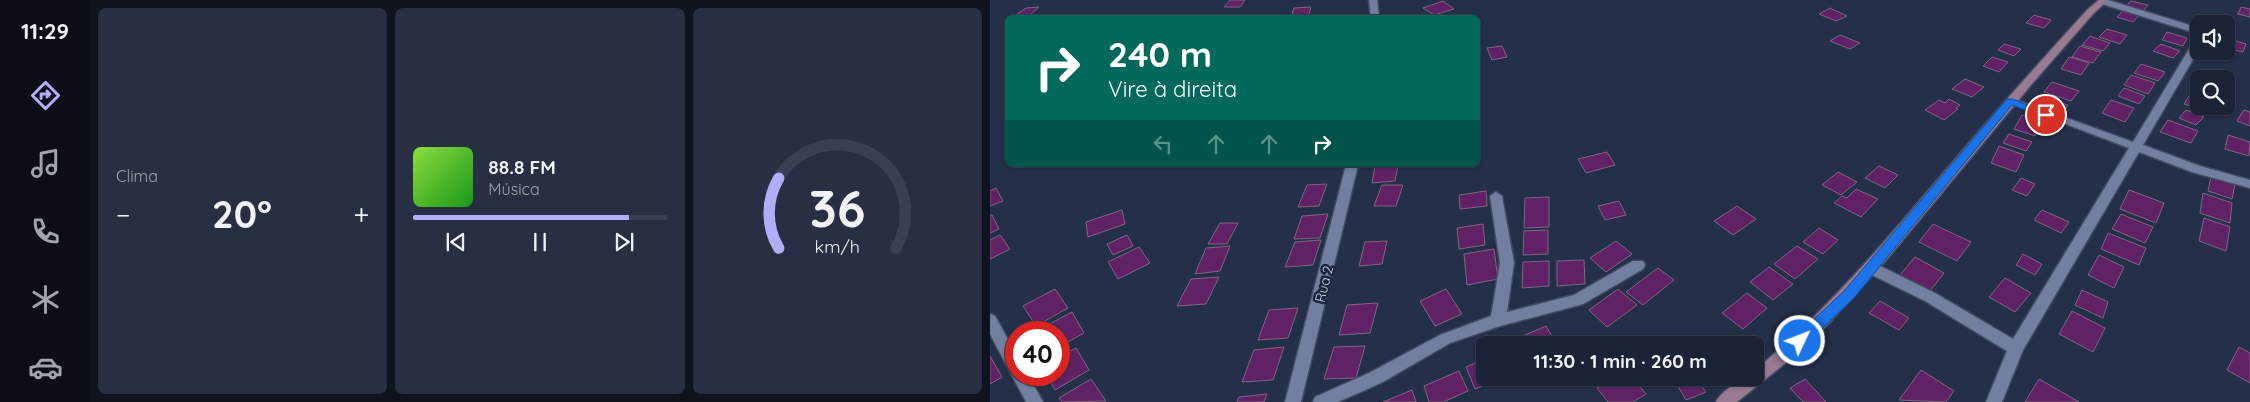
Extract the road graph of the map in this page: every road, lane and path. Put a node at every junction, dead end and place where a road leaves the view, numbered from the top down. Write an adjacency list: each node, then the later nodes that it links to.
1 (1373, 0): 3 (street)
2 (2103, 1): 4 (street); 6 (street)
3 (1375, 15)
4 (2190, 28)
5 (2190, 57): 7 (street)
6 (2010, 102): 7 (street); 12 (street)
7 (2137, 148): 9 (street); 16 (street)
8 (1352, 167): 19 (street, Rua 2)
9 (2250, 184)
10 (1496, 196): 14 (street)
11 (1638, 265): 14 (street)
12 (1871, 268): 16 (street); 21 (street)
13 (990, 320): 15 (street)
14 (1498, 320): 20 (street)
15 (1005, 348)
16 (2016, 348): 22 (street)
17 (1026, 386): 18 (street)
18 (1035, 402)
19 (1293, 402)
20 (1321, 402)
21 (1724, 402)
22 (1994, 402)

